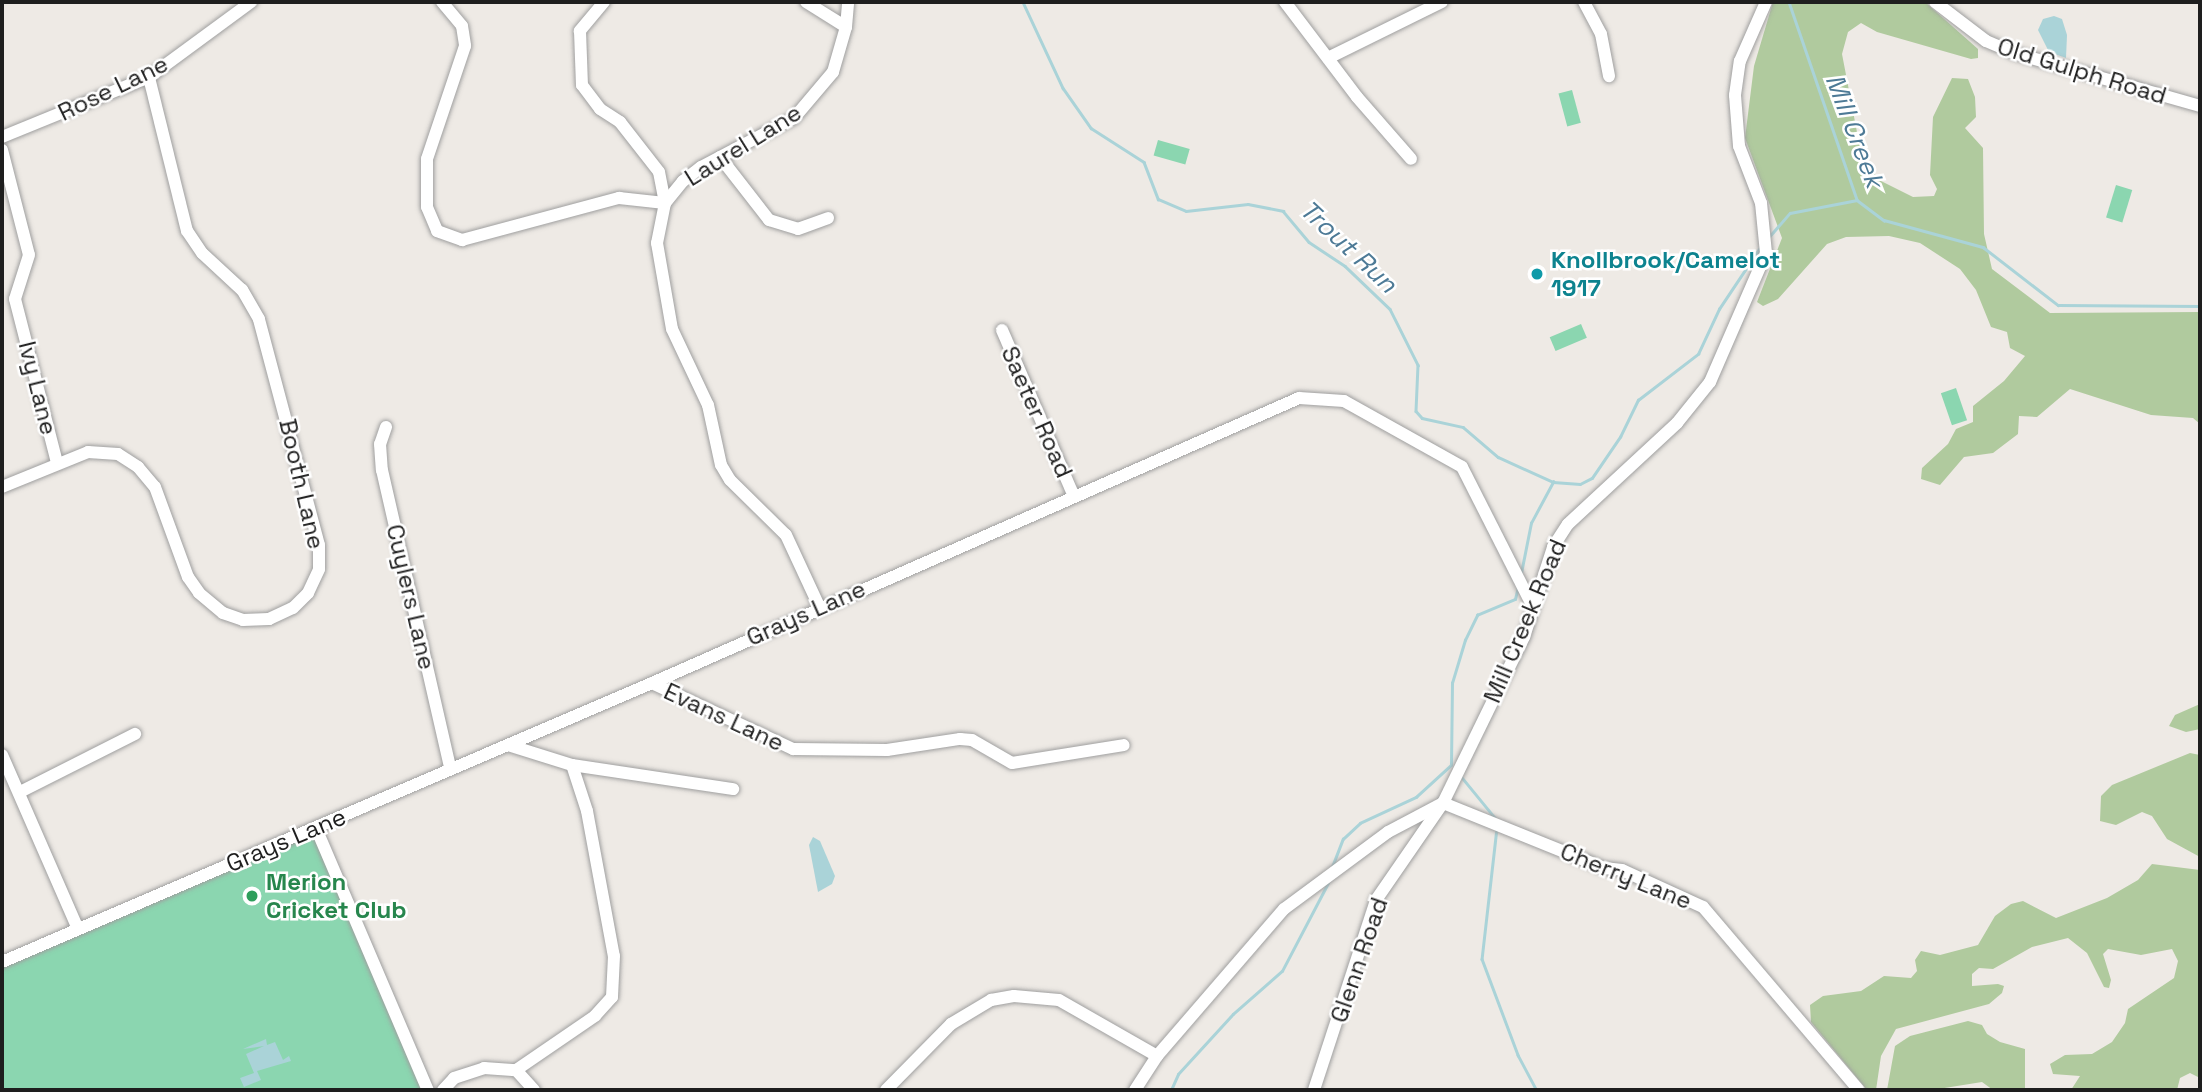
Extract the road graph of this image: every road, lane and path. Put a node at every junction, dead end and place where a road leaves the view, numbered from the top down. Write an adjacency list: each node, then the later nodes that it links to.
1 (251, 2): 14 (street, Rose Lane)
2 (442, 2): 20 (street)
3 (604, 2): 20 (street)
4 (806, 2): 11 (street)
5 (848, 2): 11 (street, Laurel Lane)
6 (1285, 2): 12 (street)
7 (1442, 2): 12 (street)
8 (1584, 2): 13 (street)
9 (1766, 2): 30 (street, Mill Creek Road)
10 (1935, 2): 15 (street, Old Gulph Road)
11 (846, 27): 18 (street, Laurel Lane)
12 (1328, 58): 19 (street)
13 (1609, 76)
14 (149, 77): 16 (street, Rose Lane); 26 (street, Booth Lane)
15 (2200, 106)
16 (2, 137)
17 (2, 150): 22 (street)
18 (720, 157): 20 (street, Laurel Lane); 21 (street)
19 (1411, 159)
20 (665, 203): 29 (street, Laurel Lane)
21 (828, 218)
22 (15, 299): 23 (street); 26 (street, Ivy Lane)
23 (2, 304)
24 (1002, 330): 28 (street, Saeter Road)
25 (386, 427): 37 (street, Cuylers Lane)
26 (57, 463): 27 (street, Booth Lane)
27 (2, 487)
28 (1073, 494): 29 (street, Grays Lane); 30 (street, Grays Lane)
29 (819, 606): 31 (street, Grays Lane)
30 (1533, 607): 40 (street, Mill Creek Road)
31 (652, 683): 33 (street, Grays Lane); 34 (street, Evans Lane)
32 (135, 734): 39 (street)
33 (508, 745): 36 (street); 37 (street, Grays Lane)
34 (1124, 746)
35 (3, 760): 39 (street)
36 (572, 765): 38 (street); 45 (street)
37 (450, 767): 41 (street, Grays Lane)
38 (733, 789)
39 (20, 792): 42 (street)
40 (1443, 803): 44 (street); 51 (street, Glenn Road); 52 (street, Cherry Lane)
41 (316, 828): 42 (street, Grays Lane); 46 (street)
42 (78, 929): 43 (street, Grays Lane)
43 (2, 962)
44 (1157, 1056): 49 (street); 50 (street)
45 (516, 1070): 47 (street); 48 (street)
46 (428, 1090)
47 (443, 1090)
48 (534, 1090)
49 (886, 1090)
50 (1135, 1090)
51 (1314, 1090)
52 (1859, 1090)

